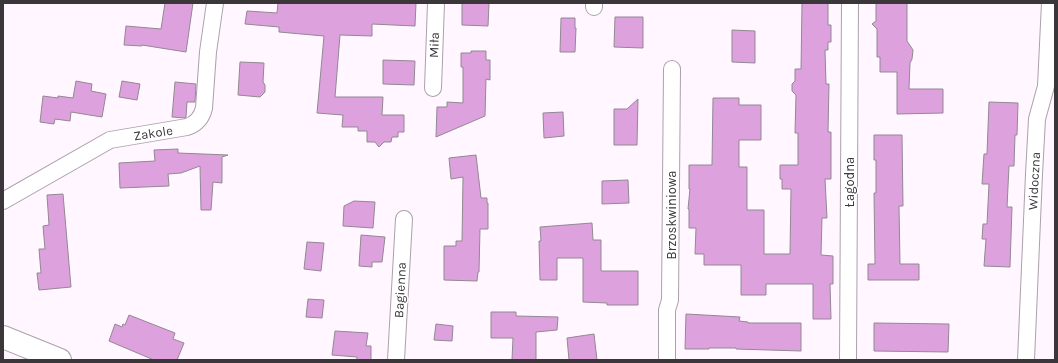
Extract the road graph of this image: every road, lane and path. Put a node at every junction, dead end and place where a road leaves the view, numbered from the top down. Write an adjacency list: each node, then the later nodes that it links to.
1 (215, 3): 7 (street, Zakole)
2 (436, 3): 6 (street, Miła)
3 (850, 3): 13 (street, Łagodna)
4 (1050, 3): 14 (street, Widoczna)
5 (672, 69): 12 (street, Brzoskwiniowa)
6 (433, 88)
7 (3, 201)
8 (404, 219): 11 (street, Bagienna)
9 (3, 337): 10 (street)
10 (60, 360)
11 (396, 360)
12 (667, 360)
13 (848, 360)
14 (1026, 360)

